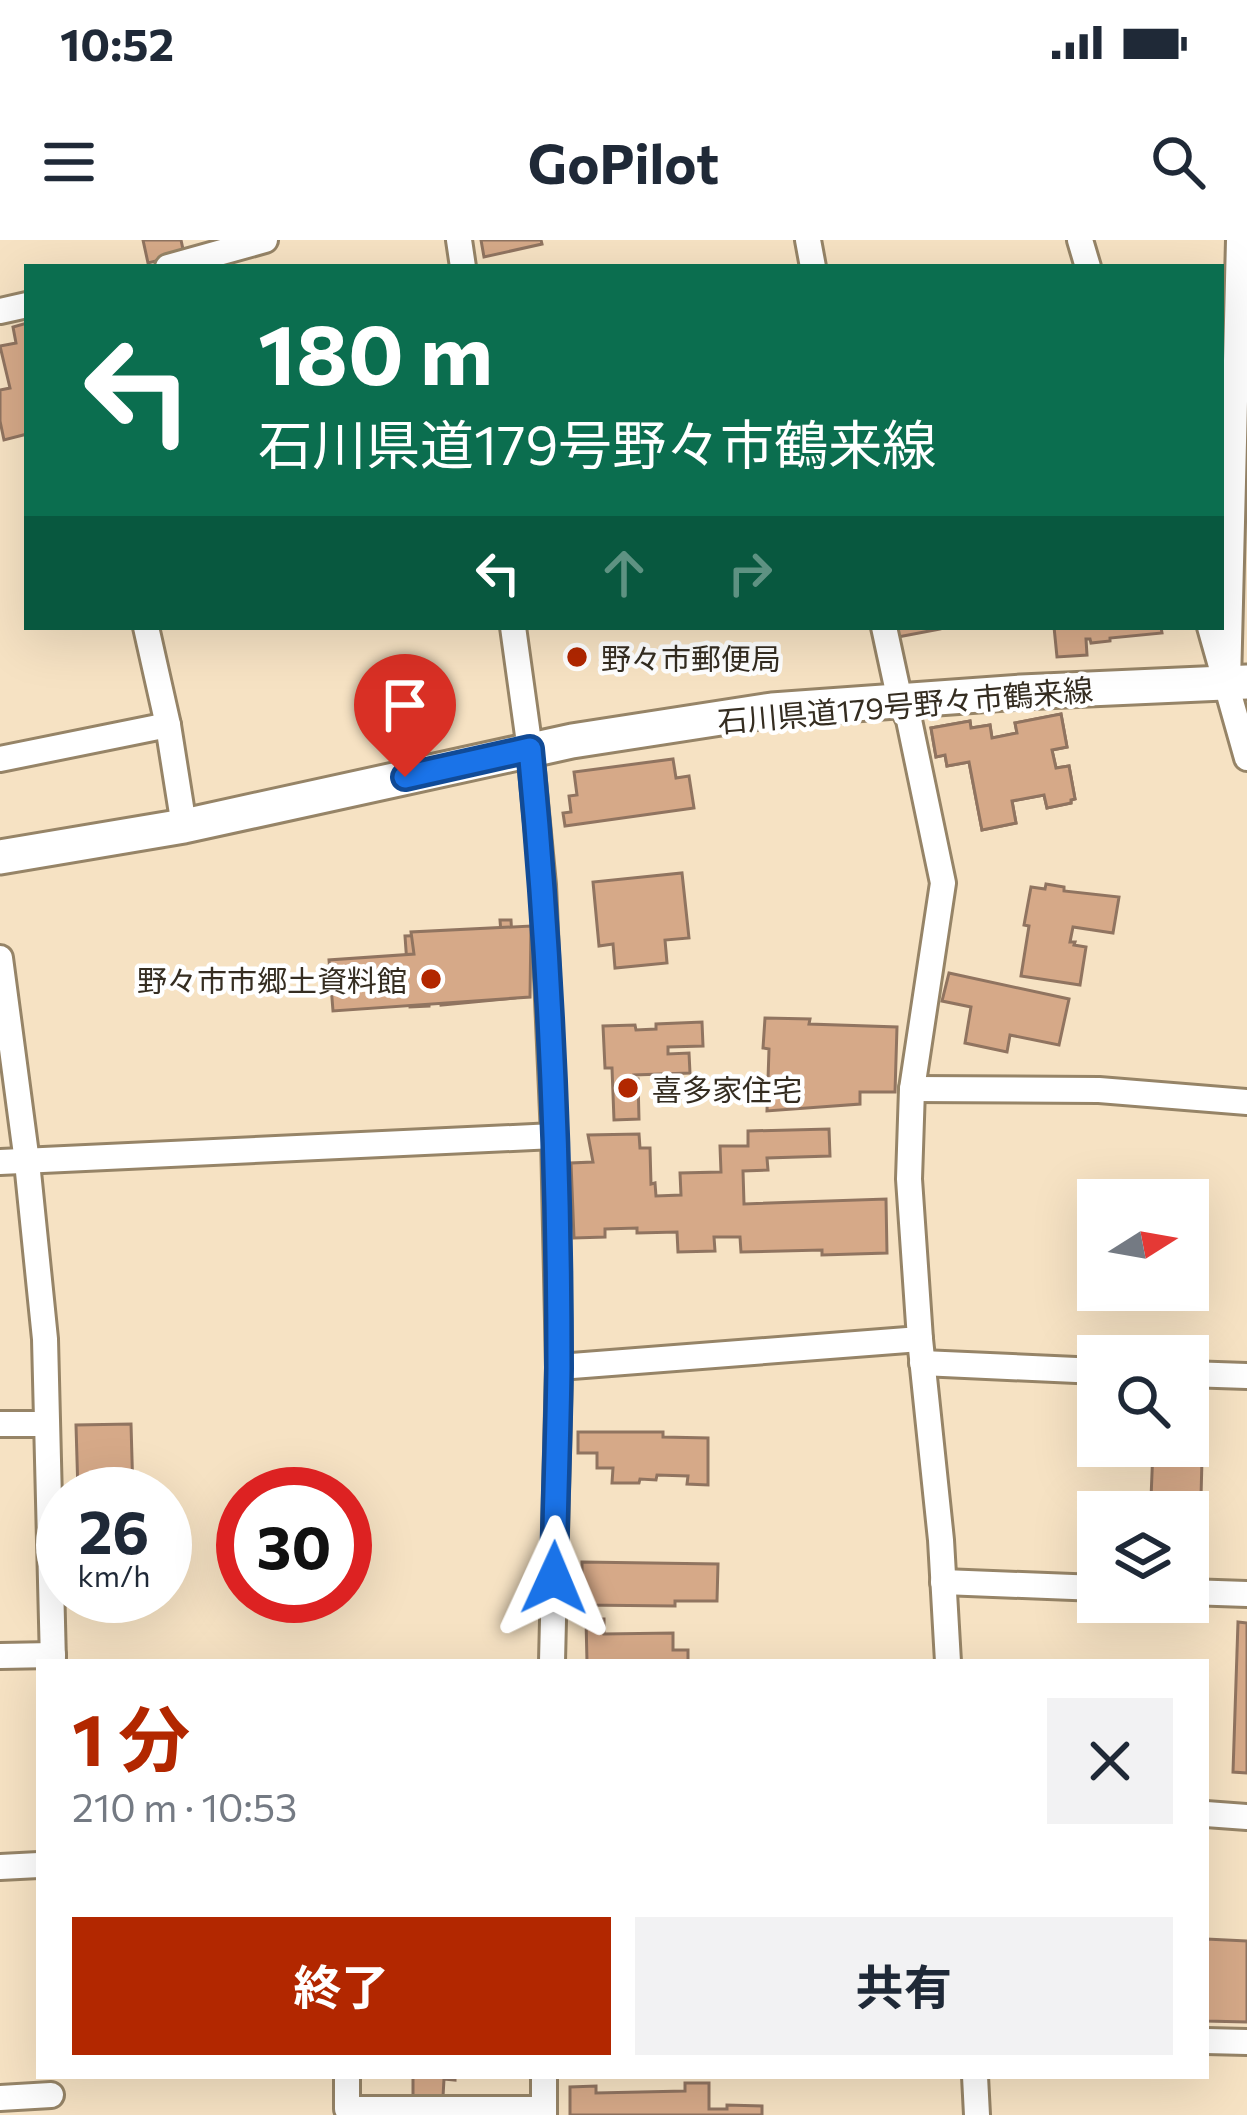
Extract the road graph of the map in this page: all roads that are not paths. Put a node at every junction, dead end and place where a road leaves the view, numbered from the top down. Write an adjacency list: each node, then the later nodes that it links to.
1 (265, 240): 3 (street)
2 (1239, 240): 8 (street)
3 (179, 264)
4 (147, 630): 10 (street)
5 (513, 630): 11 (street)
6 (885, 630): 9 (street)
7 (1212, 630): 8 (street)
8 (1238, 683): 9 (main road, 石川県道179号野々市鶴来線); 12 (street)
9 (900, 701): 11 (main road, 石川県道179号野々市鶴来線); 17 (street)
10 (169, 725): 13 (street); 14 (street)
11 (530, 749): 14 (main road, 石川県道179号野々市鶴来線); 19 (street)
12 (1247, 758)
13 (0, 759)
14 (184, 826): 15 (main road, 石川県道179号野々市鶴来線)
15 (0, 857)
16 (0, 958): 21 (street)
17 (912, 1089): 18 (street); 22 (street)
18 (1247, 1102)
19 (554, 1136): 21 (street); 23 (street)
20 (0, 1162): 21 (street)
21 (27, 1162): 28 (street)
22 (921, 1351): 23 (street); 24 (street); 29 (street)
23 (559, 1367): 35 (street)
24 (1077, 1368)
25 (1209, 1375): 26 (street)
26 (1247, 1376)
27 (0, 1424): 28 (street)
28 (47, 1424): 34 (street)
29 (943, 1582): 30 (street); 36 (street)
30 (1077, 1587)
31 (1209, 1593): 32 (street)
32 (1247, 1594)
33 (0, 1656): 34 (street)
34 (53, 1658)
35 (552, 1659)
36 (948, 1659)
37 (1209, 1814): 38 (street)
38 (1247, 1817)
39 (36, 1865): 40 (street)
40 (0, 1867)
41 (1209, 2041): 42 (street)
42 (1247, 2042)
43 (346, 2079): 48 (street)
44 (544, 2079): 48 (street)
45 (974, 2079): 49 (street)
46 (52, 2096): 47 (street)
47 (0, 2098)
48 (544, 2112)
49 (977, 2115)

